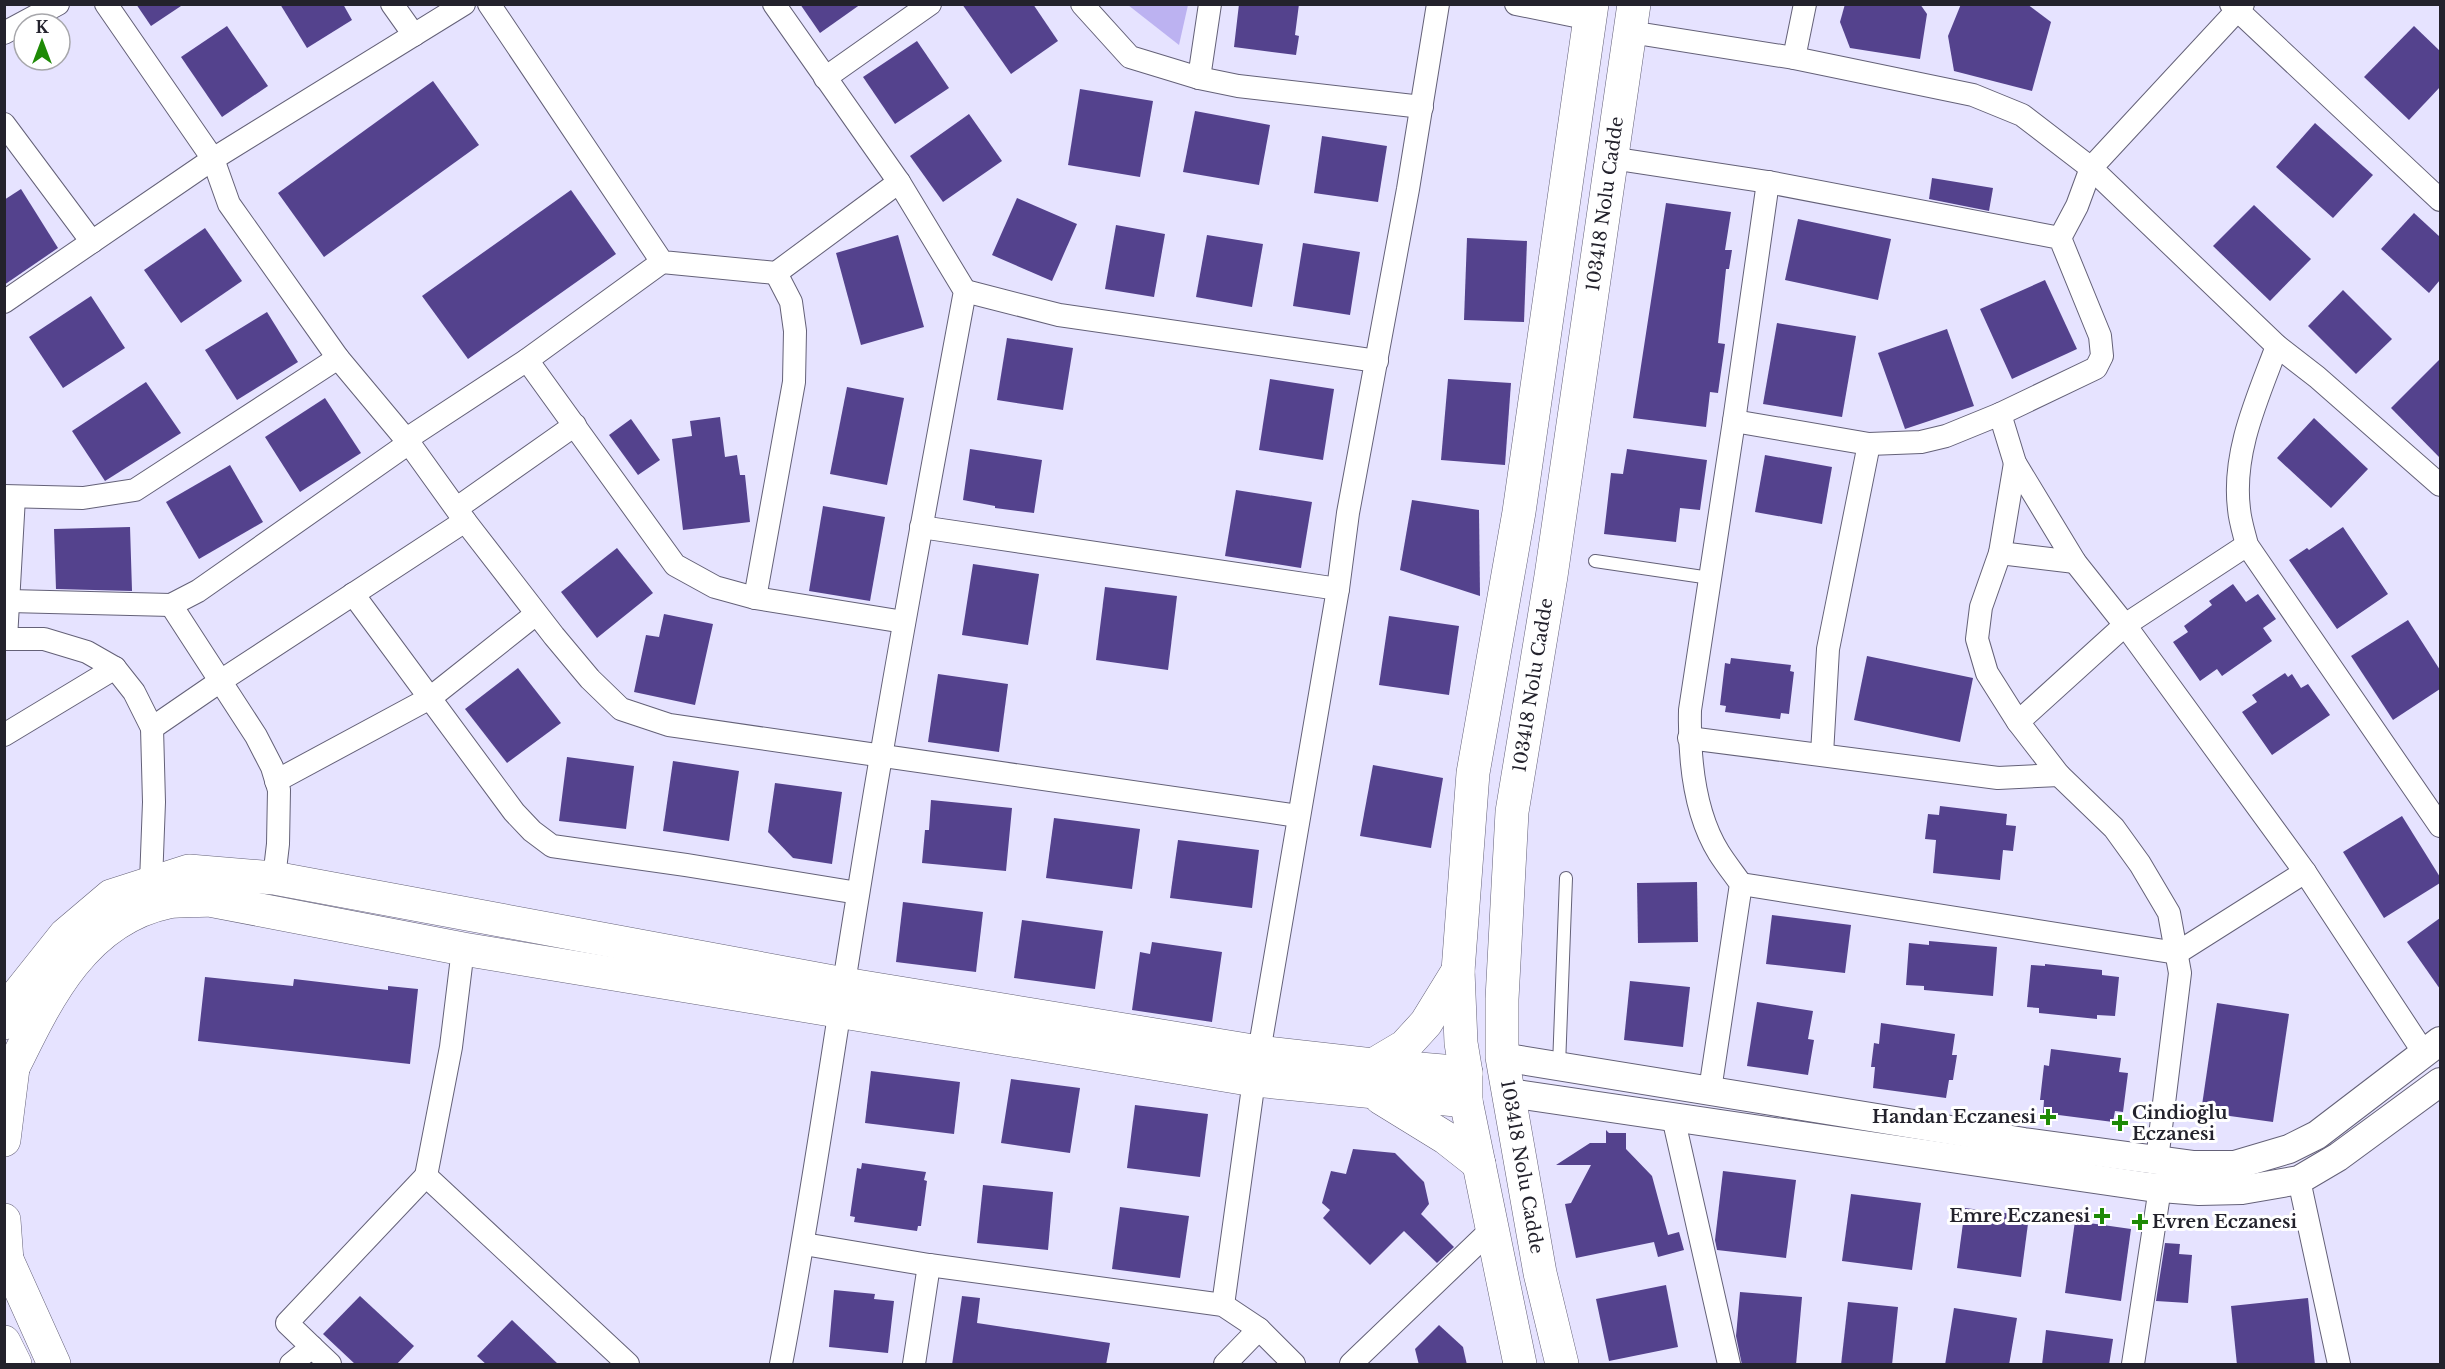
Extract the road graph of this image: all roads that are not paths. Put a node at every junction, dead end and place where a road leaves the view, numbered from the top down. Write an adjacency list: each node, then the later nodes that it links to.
1 (58, 4): 16 (street)
2 (106, 4): 24 (street)
3 (392, 4): 17 (street)
4 (464, 4): 17 (street)
5 (489, 4): 31 (street)
6 (774, 4): 19 (street)
7 (930, 4): 19 (street)
8 (1082, 4): 20 (street)
9 (1210, 4): 20 (street)
10 (1437, 4): 21 (street)
11 (1515, 4): 14 (street)
12 (1805, 4): 18 (street)
13 (2237, 6): 25 (street); 28 (street)
14 (1591, 12): 84 (main road)
15 (1632, 18): 18 (street); 23 (main road, 103418 Nolu Cadde)
16 (4, 33)
17 (414, 34): 24 (street)
18 (1794, 58): 25 (street)
19 (825, 78): 26 (street)
20 (1199, 78): 21 (street)
21 (1422, 106): 38 (street)
22 (4, 124): 30 (street)
23 (1611, 158): 27 (street); 88 (main road, 103418 Nolu Cadde)
24 (213, 159): 30 (street); 36 (street)
25 (2091, 168): 29 (street); 35 (street)
26 (899, 182): 32 (street); 33 (street)
27 (1768, 182): 29 (street); 40 (street)
28 (2440, 200)
29 (2060, 238): 39 (street)
30 (92, 242): 34 (street)
31 (662, 262): 32 (street); 37 (street)
32 (776, 273): 56 (street)
33 (964, 291): 38 (street); 48 (street)
34 (4, 302)
35 (2277, 346): 45 (street); 49 (street)
36 (338, 358): 42 (street); 46 (street)
37 (527, 360): 41 (street); 42 (street)
38 (1377, 361): 54 (street)
39 (2000, 414): 43 (street); 44 (street)
40 (1734, 421): 43 (street); 53 (street)
41 (575, 425): 47 (street); 56 (street)
42 (407, 442): 47 (street); 58 (street)
43 (1869, 444): 70 (street)
44 (2015, 462): 50 (street); 52 (street)
45 (2440, 485)
46 (10, 497): 57 (street)
47 (461, 515): 55 (street); 59 (street)
48 (921, 527): 54 (street); 60 (street)
49 (2247, 545): 61 (street); 75 (street)
50 (2000, 553): 52 (street); 66 (street)
51 (1595, 561): 53 (lane)
52 (2075, 562): 61 (street)
53 (1710, 578): 69 (street)
54 (1338, 589): 74 (street)
55 (353, 594): 64 (street); 65 (street)
56 (755, 598): 60 (street)
57 (9, 601): 58 (street); 62 (street)
58 (171, 605): 64 (street)
59 (536, 614): 65 (street); 71 (street)
60 (904, 622): 71 (street)
61 (2125, 625): 66 (street); 76 (street)
62 (5, 639): 63 (street)
63 (115, 668): 67 (street); 68 (street)
64 (219, 682): 67 (street); 73 (street)
65 (430, 698): 73 (street); 81 (street)
66 (2018, 722): 72 (street)
67 (152, 728): 79 (street)
68 (4, 735)
69 (1689, 738): 70 (street); 80 (street)
70 (1822, 754): 72 (street)
71 (881, 756): 74 (street); 81 (street)
72 (2060, 776): 83 (street)
73 (276, 781): 77 (street)
74 (1298, 816): 89 (street)
75 (2440, 826)
76 (2305, 872): 83 (street); 87 (street)
77 (274, 878): 79 (main road); 85 (main road)
78 (1566, 878): 90 (lane)
79 (151, 882): 86 (main road)
80 (1741, 884): 83 (street); 95 (street)
81 (858, 893): 85 (street)
82 (462, 949): 85 (main road); 91 (main road); 101 (street)
83 (2177, 953): 100 (street)
84 (1458, 970): 92 (main road); 94 (main road)
85 (843, 999): 89 (main road); 105 (street)
86 (4, 1023)
87 (2432, 1047): 100 (street)
88 (1502, 1057): 90 (street); 96 (main road, 103418 Nolu Cadde)
89 (1257, 1066): 92 (main road); 108 (street)
90 (1559, 1066): 95 (street)
91 (9, 1077): 98 (main road)
92 (1373, 1079): 94 (main road); 99 (main road)
93 (2440, 1082): 102 (street)
94 (1466, 1087): 99 (main road)
95 (1710, 1090): 100 (street)
96 (1509, 1093): 97 (street); 123 (main road, 103418 Nolu Cadde)
97 (1673, 1117): 100 (street); 124 (street)
98 (4, 1140)
99 (1479, 1164): 104 (main road)
100 (2158, 1174): 102 (street); 125 (street)
101 (426, 1176): 111 (street); 116 (street)
102 (2299, 1180): 126 (street)
103 (4, 1220): 106 (main road)
104 (1493, 1228): 121 (street); 122 (main road)
105 (804, 1244): 107 (street); 117 (street)
106 (6, 1257): 113 (main road)
107 (929, 1265): 108 (street); 118 (street)
108 (1222, 1305): 109 (street)
109 (1259, 1329): 119 (street); 120 (street)
110 (4, 1342): 112 (main road)
111 (312, 1347): 114 (street); 115 (street)
112 (15, 1365)
113 (54, 1365)
114 (291, 1365)
115 (330, 1365)
116 (628, 1365)
117 (781, 1365)
118 (914, 1365)
119 (1225, 1365)
120 (1294, 1365)
121 (1351, 1365)
122 (1520, 1365)
123 (1562, 1365)
124 (1729, 1365)
125 (2133, 1365)
126 (2339, 1365)

